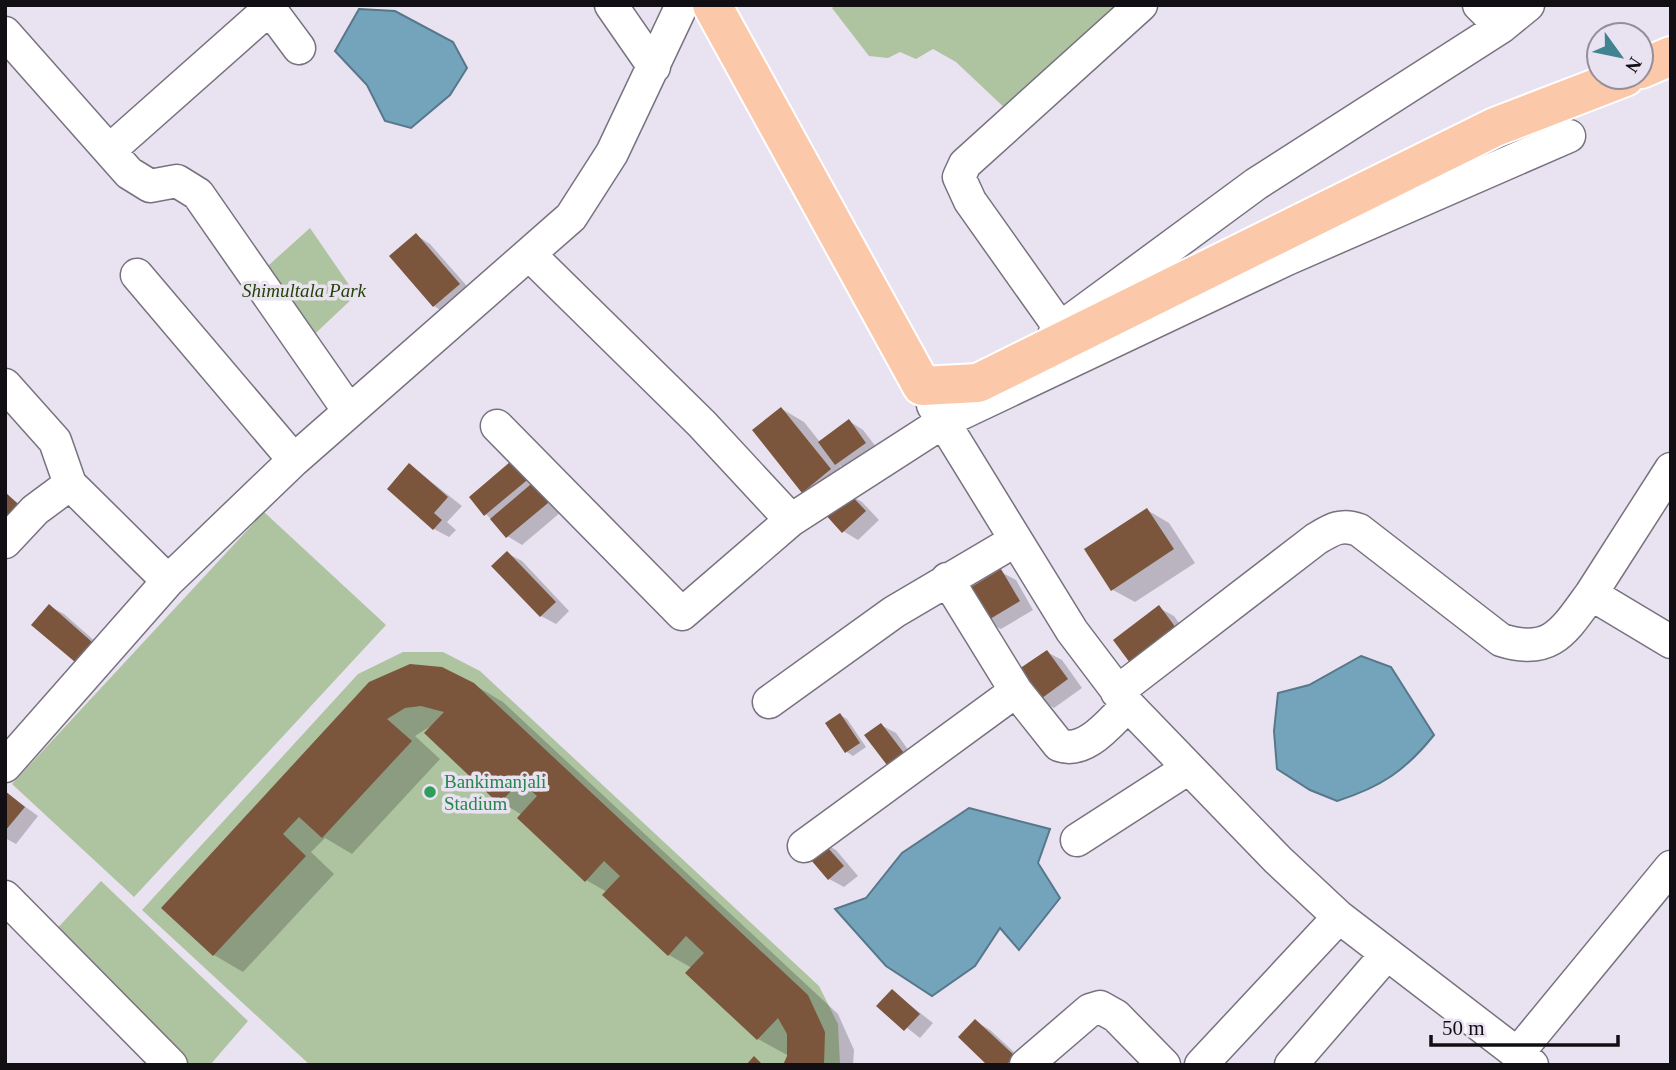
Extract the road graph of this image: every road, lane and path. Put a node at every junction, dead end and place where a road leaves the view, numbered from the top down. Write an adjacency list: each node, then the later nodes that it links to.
1 (611, 5): 12 (street)
2 (682, 5): 12 (street)
3 (712, 5): 21 (main road)
4 (1141, 5): 18 (street)
5 (1528, 5): 7 (street)
6 (268, 7): 9 (street); 15 (street)
7 (1490, 16): 18 (street)
8 (5, 33): 15 (street)
9 (299, 48)
10 (1671, 55): 11 (main road)
11 (1655, 62)
12 (654, 67): 16 (street)
13 (1589, 91): 19 (main road)
14 (1569, 136): 23 (street)
15 (110, 150): 22 (street)
16 (530, 255): 22 (street); 28 (street)
17 (137, 275): 25 (street)
18 (1060, 328): 19 (street)
19 (997, 374): 21 (main road)
20 (5, 386): 27 (street)
21 (922, 386): 23 (street)
22 (349, 411): 25 (street)
23 (943, 422): 28 (street); 29 (street)
24 (497, 426): 28 (street)
25 (294, 460): 32 (street)
26 (1671, 469): 33 (street)
27 (70, 484): 30 (street); 32 (street)
28 (791, 520)
29 (1016, 540): 31 (street); 36 (street)
30 (5, 542)
31 (947, 579): 35 (street); 37 (street)
32 (167, 581): 38 (street)
33 (1591, 594): 34 (street); 36 (street)
34 (1671, 642)
35 (1016, 691): 36 (street); 41 (street)
36 (1123, 698): 39 (street)
37 (769, 702)
38 (5, 766)
39 (1187, 769): 40 (street); 44 (street)
40 (1077, 840)
41 (804, 846)
42 (1671, 867): 46 (street)
43 (5, 897): 47 (street)
44 (1339, 916): 45 (street); 50 (street)
45 (1386, 955): 46 (street); 51 (street)
46 (1524, 1059)
47 (170, 1065)
48 (1026, 1065): 49 (street)
49 (1164, 1065)
50 (1201, 1065)
51 (1291, 1065)

